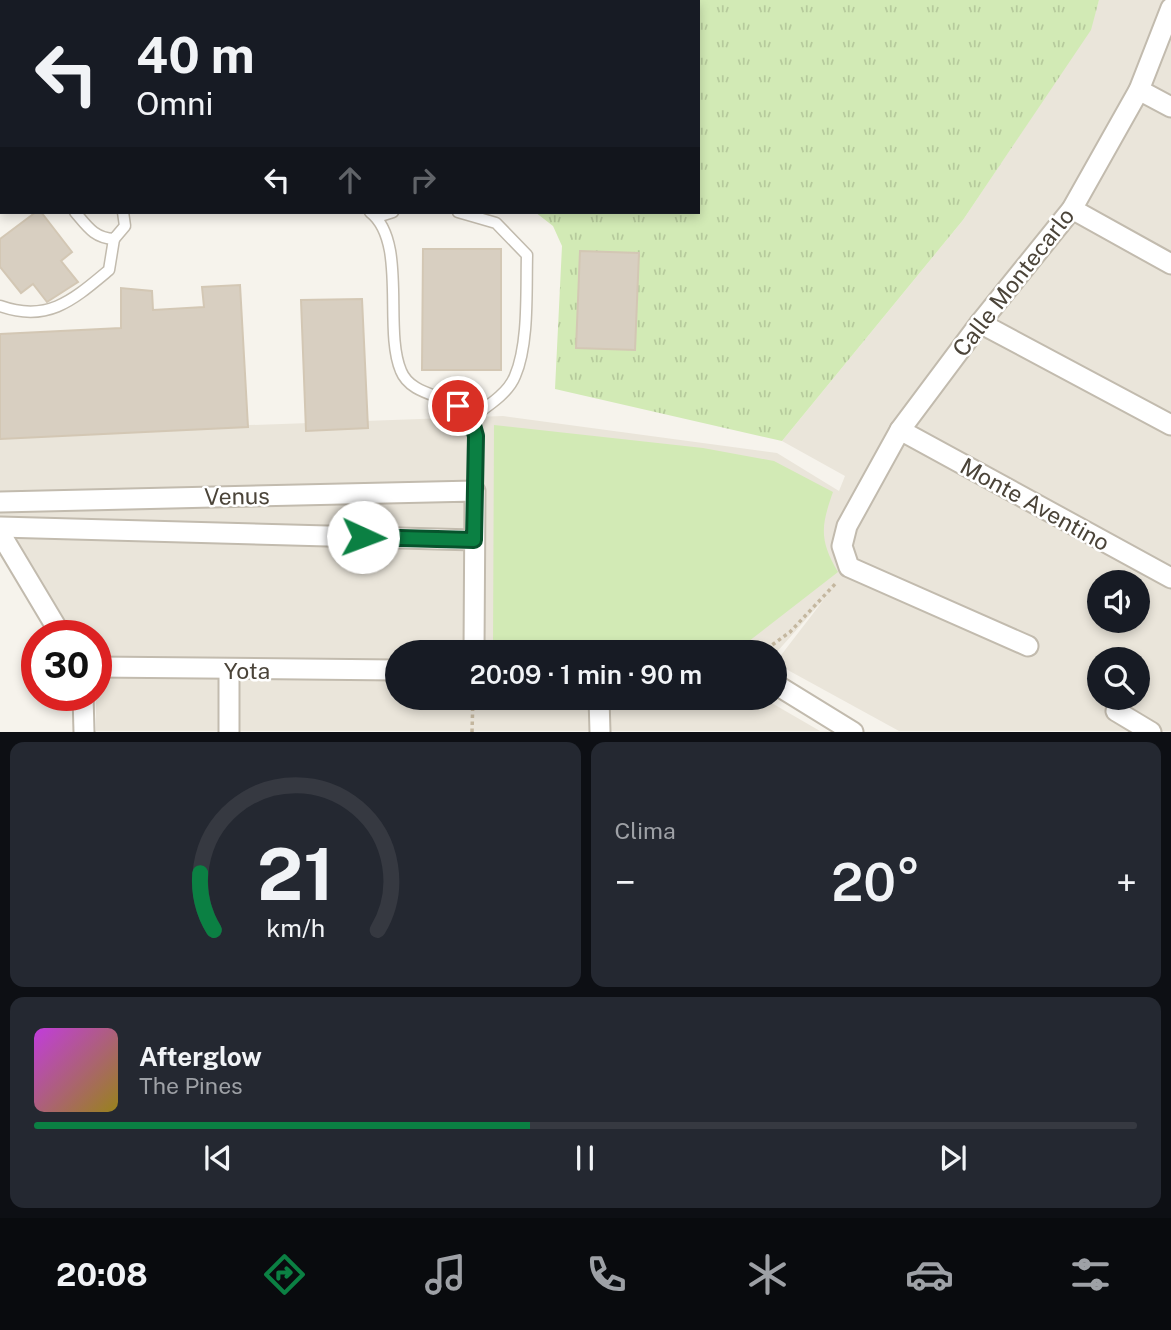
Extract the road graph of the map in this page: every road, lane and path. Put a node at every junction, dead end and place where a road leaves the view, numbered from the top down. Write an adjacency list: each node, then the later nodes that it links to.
1 (1171, 8): 2 (street, Calle Montecarlo)
2 (1139, 90): 3 (street); 4 (street, Calle Montecarlo)
3 (1171, 107)
4 (1072, 209): 10 (street); 12 (street, Calle Montecarlo)
5 (77, 214): 9 (lane)
6 (123, 214): 9 (lane)
7 (374, 214): 13 (lane)
8 (465, 214): 13 (lane)
9 (114, 239): 11 (lane)
10 (1171, 264)
11 (0, 306)
12 (980, 323): 14 (street); 15 (street, Calle Montecarlo)
13 (471, 418): 16 (lane)
14 (1171, 425)
15 (900, 430): 21 (street, Calle Montecarlo); 22 (street, Monte Aventino)
16 (475, 491): 17 (street, Venus); 20 (street)
17 (0, 502)
18 (0, 527): 20 (street, Venus)
19 (0, 533): 23 (street)
20 (474, 540): 24 (street)
21 (849, 567): 25 (path); 26 (street)
22 (1171, 578)
23 (52, 620)
24 (474, 640)
25 (779, 640)
26 (1028, 646)
27 (112, 667): 28 (street, Yota)
28 (229, 670): 29 (street, Yota); 36 (street)
29 (385, 670)
30 (787, 691): 39 (street)
31 (473, 710): 37 (path)
32 (599, 710): 38 (street)
33 (83, 711): 35 (street)
34 (1116, 711): 40 (street)
35 (84, 732)
36 (229, 732)
37 (472, 732)
38 (600, 732)
39 (853, 732)
40 (1151, 732)

